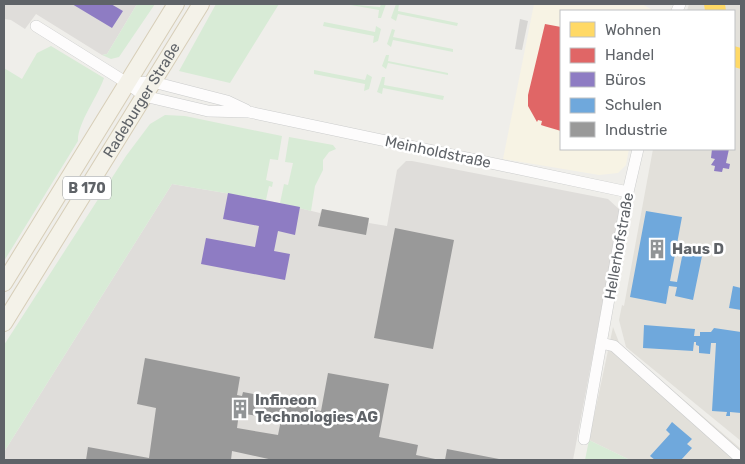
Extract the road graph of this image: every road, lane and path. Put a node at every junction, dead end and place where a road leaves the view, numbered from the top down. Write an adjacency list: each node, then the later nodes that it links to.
1 (176, 4): 5 (main road, Radeburger Straße / B 170)
2 (200, 4): 4 (main road, Radeburger Straße / B 170)
3 (36, 26): 5 (street, Radeburger Straße)
4 (152, 82): 5 (street, Meinholdstraße); 6 (main road, Radeburger Straße / B 170); 7 (street, Meinholdstraße)
5 (127, 83): 6 (street, Meinholdstraße); 10 (main road, Radeburger Straße / B 170)
6 (144, 96): 7 (street, Meinholdstraße); 11 (main road, Radeburger Straße / B 170)
7 (249, 112): 9 (street, Meinholdstraße)
8 (638, 150): 9 (street, Hellerhofstraße)
9 (628, 192): 12 (street, Hellerhofstraße)
10 (4, 282)
11 (4, 323)
12 (601, 343): 13 (street, Hellerhofstraße); 14 (street)
13 (584, 439)
14 (741, 459)

